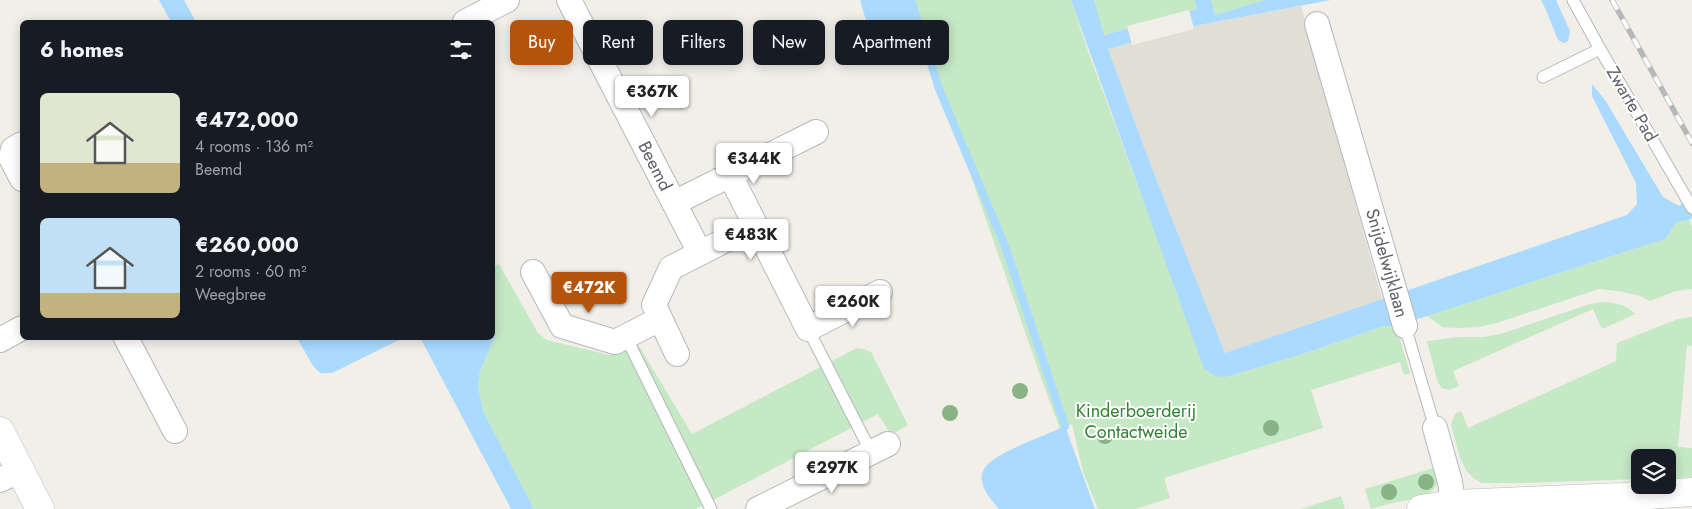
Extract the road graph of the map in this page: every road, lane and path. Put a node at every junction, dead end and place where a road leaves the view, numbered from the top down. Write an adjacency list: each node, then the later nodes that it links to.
1 (507, 0): 4 (street)
2 (569, 0): 12 (street, Beemd)
3 (1573, 0): 6 (lane, Zwarte Pad)
4 (468, 20)
5 (1316, 24): 19 (street, Snijdelwijklaan)
6 (1600, 50): 7 (lane); 13 (lane, Zwarte Pad)
7 (1543, 77)
8 (816, 132): 11 (street)
9 (20, 145): 10 (street)
10 (20, 175)
11 (730, 175): 12 (street); 14 (street)
12 (674, 203): 15 (street, Beemd)
13 (1692, 208)
14 (755, 225): 15 (street); 21 (street)
15 (700, 253): 18 (street)
16 (533, 272): 22 (street)
17 (880, 292): 21 (street)
18 (660, 319): 22 (street); 25 (street)
19 (1405, 326): 26 (lane, Snijdelwijklaan)
20 (20, 329): 23 (street)
21 (808, 329): 29 (lane)
22 (626, 337): 34 (lane)
23 (0, 340)
24 (127, 340): 28 (street)
25 (677, 354)
26 (1435, 428): 32 (street, Snijdelwijklaan)
27 (0, 431): 30 (street)
28 (175, 431)
29 (880, 448): 35 (street)
30 (10, 475): 33 (street)
31 (1692, 492): 32 (street)
32 (1452, 504): 36 (street)
33 (40, 509)
34 (711, 509)
35 (758, 509)
36 (1421, 509)

